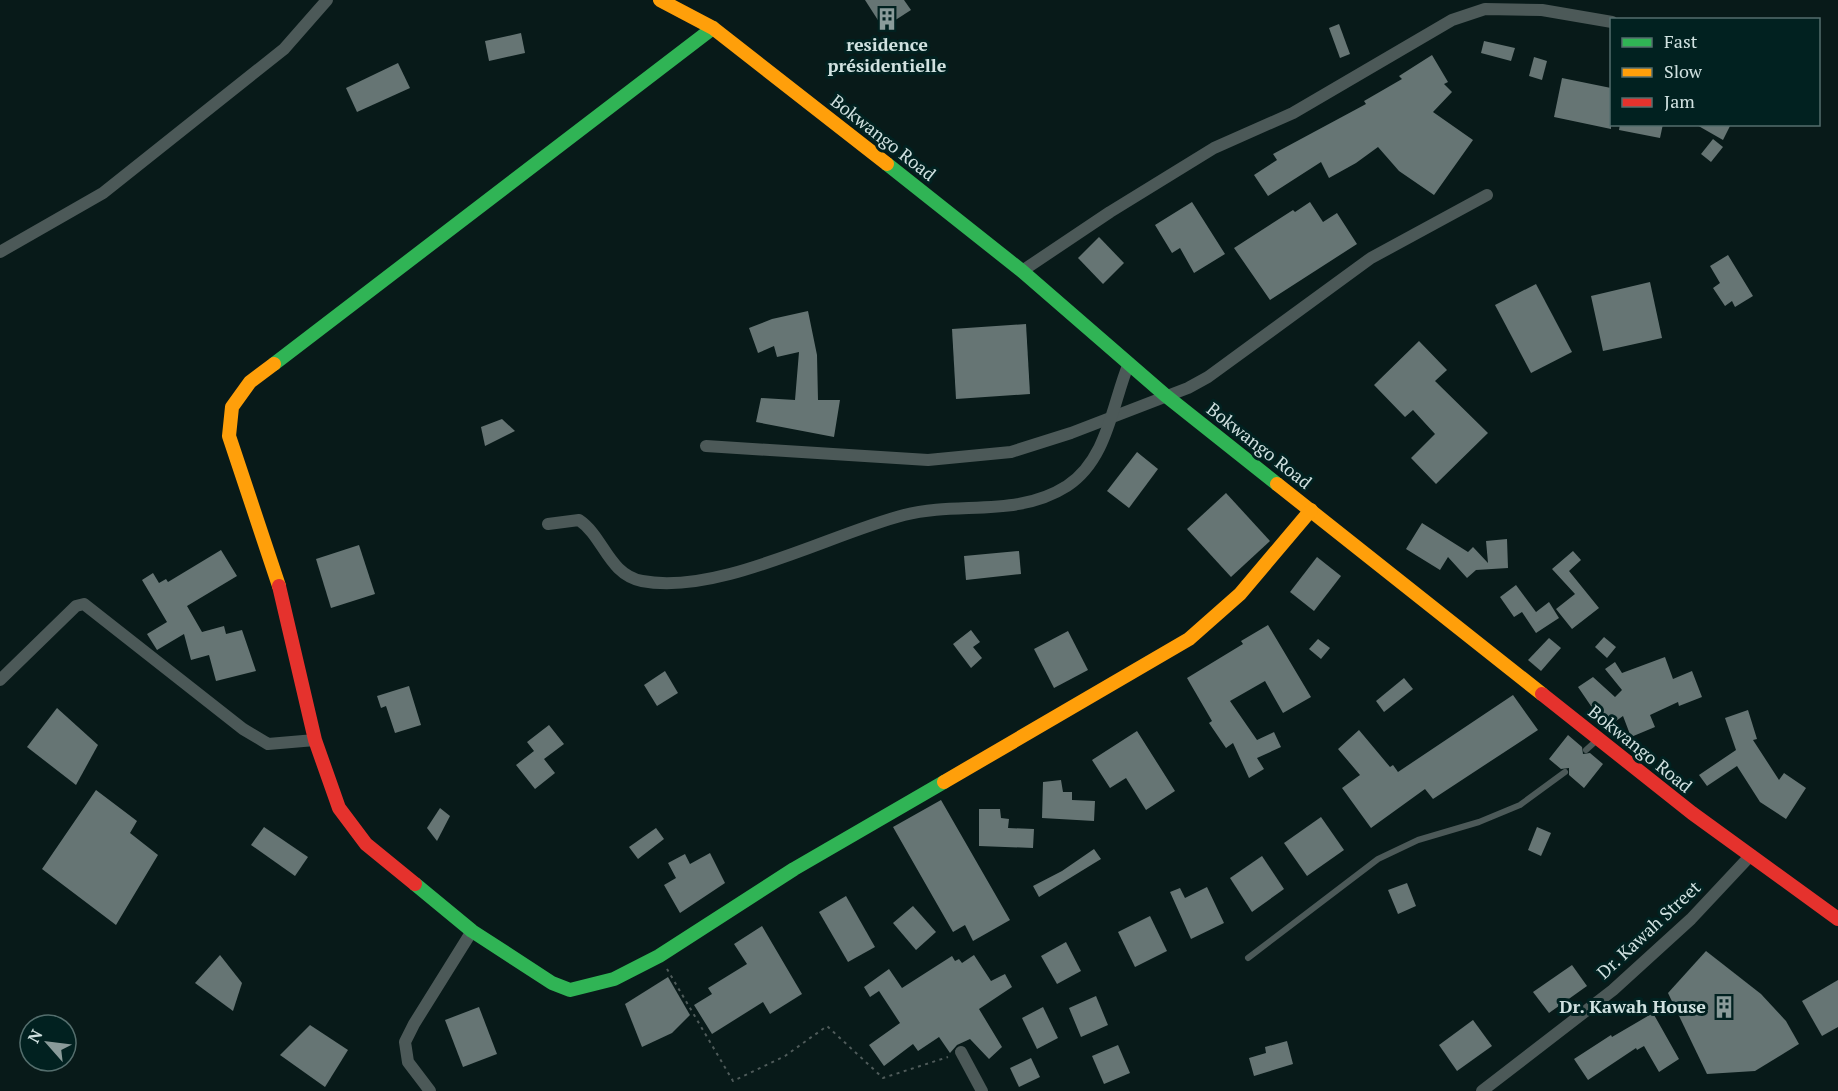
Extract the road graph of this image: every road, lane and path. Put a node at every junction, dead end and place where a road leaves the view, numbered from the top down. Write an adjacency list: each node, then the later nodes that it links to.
1 (327, 0): 6 (street)
2 (660, 0): 4 (street, Bokwango Road)
3 (1610, 22): 7 (street)
4 (713, 28): 7 (street, Bokwango Road); 16 (street)
5 (1487, 195): 9 (street)
6 (0, 252)
7 (1022, 272): 8 (street, Bokwango Road)
8 (1129, 363): 9 (street, Bokwango Road); 10 (street)
9 (1165, 395): 10 (street); 12 (street, Bokwango Road)
10 (1113, 415): 11 (street); 13 (street)
11 (706, 446)
12 (1311, 510): 15 (street, Bokwango Road); 22 (street)
13 (548, 524)
14 (0, 680): 16 (street)
15 (1599, 739): 17 (lane); 19 (street, Bokwango Road)
16 (315, 740): 21 (street)
17 (1586, 750)
18 (1565, 772): 23 (lane)
19 (1751, 855): 20 (street, Bokwango Road); 27 (street, Dr. Kawah Street)
20 (1838, 919)
21 (472, 931): 22 (street); 25 (street)
22 (659, 956): 24 (path)
23 (1248, 958)
24 (961, 1052): 26 (street)
25 (430, 1091)
26 (982, 1091)
27 (1482, 1091)

